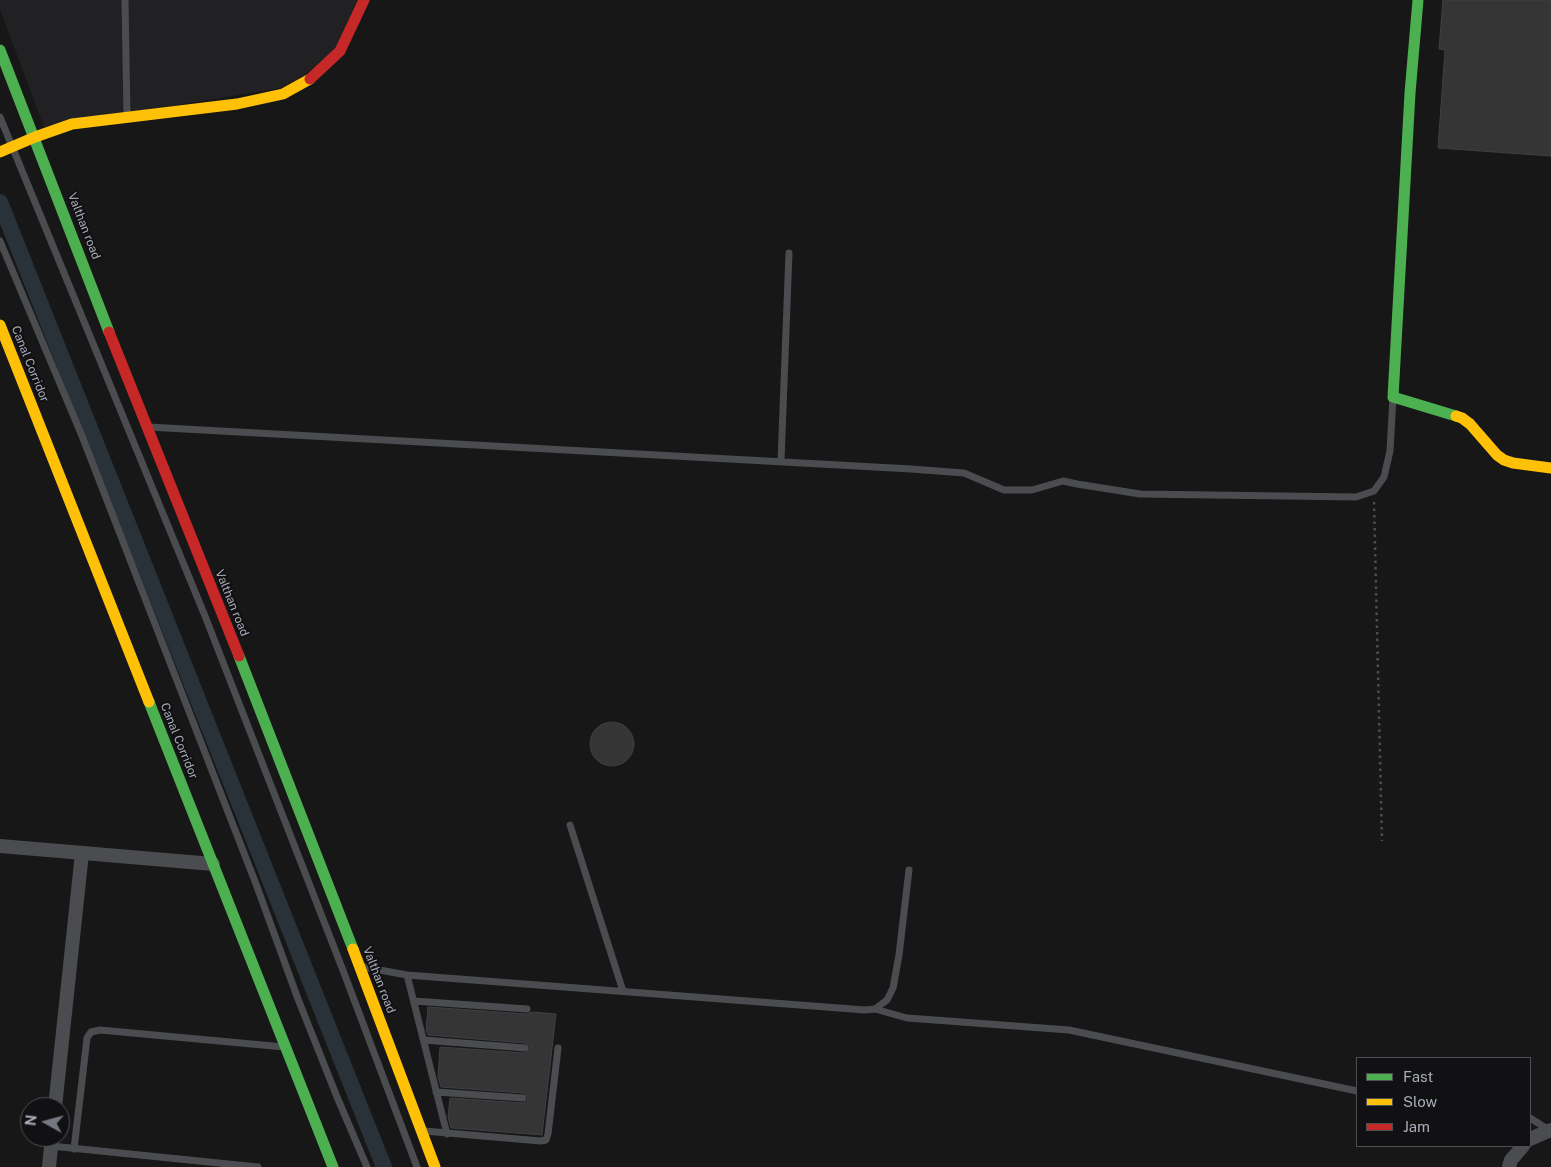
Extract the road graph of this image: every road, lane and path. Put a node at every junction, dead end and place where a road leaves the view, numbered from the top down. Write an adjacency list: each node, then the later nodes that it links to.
1 (125, 0): 6 (lane)
2 (364, 0): 6 (main road)
3 (1418, 0): 13 (main road)
4 (0, 50): 7 (main road, Valthan road)
5 (0, 117): 8 (lane)
6 (127, 117): 7 (main road)
7 (35, 137): 8 (main road); 14 (main road, Valthan road)
8 (12, 147): 9 (main road); 51 (lane)
9 (0, 152)
10 (0, 240): 50 (lane)
11 (789, 253): 15 (lane)
12 (0, 325): 22 (main road, Canal Corridor)
13 (1393, 397): 16 (main road); 17 (lane)
14 (147, 427): 15 (lane); 24 (main road, Valthan road)
15 (781, 461): 17 (lane)
16 (1551, 468)
17 (1374, 491): 19 (path)
18 (570, 825): 26 (lane)
19 (1382, 841)
20 (0, 846): 21 (street)
21 (82, 853): 22 (street); 36 (street)
22 (213, 864): 31 (main road, Canal Corridor)
23 (909, 870): 29 (lane)
24 (360, 967): 25 (lane); 40 (main road, Valthan road)
25 (407, 975): 26 (lane); 27 (lane)
26 (623, 991): 29 (lane)
27 (414, 1001): 28 (lane); 30 (lane)
28 (527, 1009)
29 (875, 1009): 34 (lane)
30 (424, 1040): 32 (lane); 35 (lane)
31 (285, 1047): 46 (lane); 49 (main road, Canal Corridor)
32 (525, 1048)
33 (558, 1048): 41 (lane)
34 (1356, 1090)
35 (436, 1092): 37 (lane); 41 (lane)
36 (56, 1097)
37 (523, 1098)
38 (1531, 1119): 39 (lane)
39 (1550, 1130): 42 (street)
40 (421, 1131): 41 (lane); 52 (main road, Valthan road)
41 (447, 1134)
42 (1531, 1138)
43 (50, 1147): 47 (street)
44 (67, 1147): 46 (lane)
45 (1522, 1147): 53 (street)
46 (74, 1149): 48 (lane)
47 (48, 1167)
48 (258, 1167)
49 (333, 1167)
50 (367, 1167)
51 (417, 1167)
52 (436, 1167)
53 (1509, 1167)

